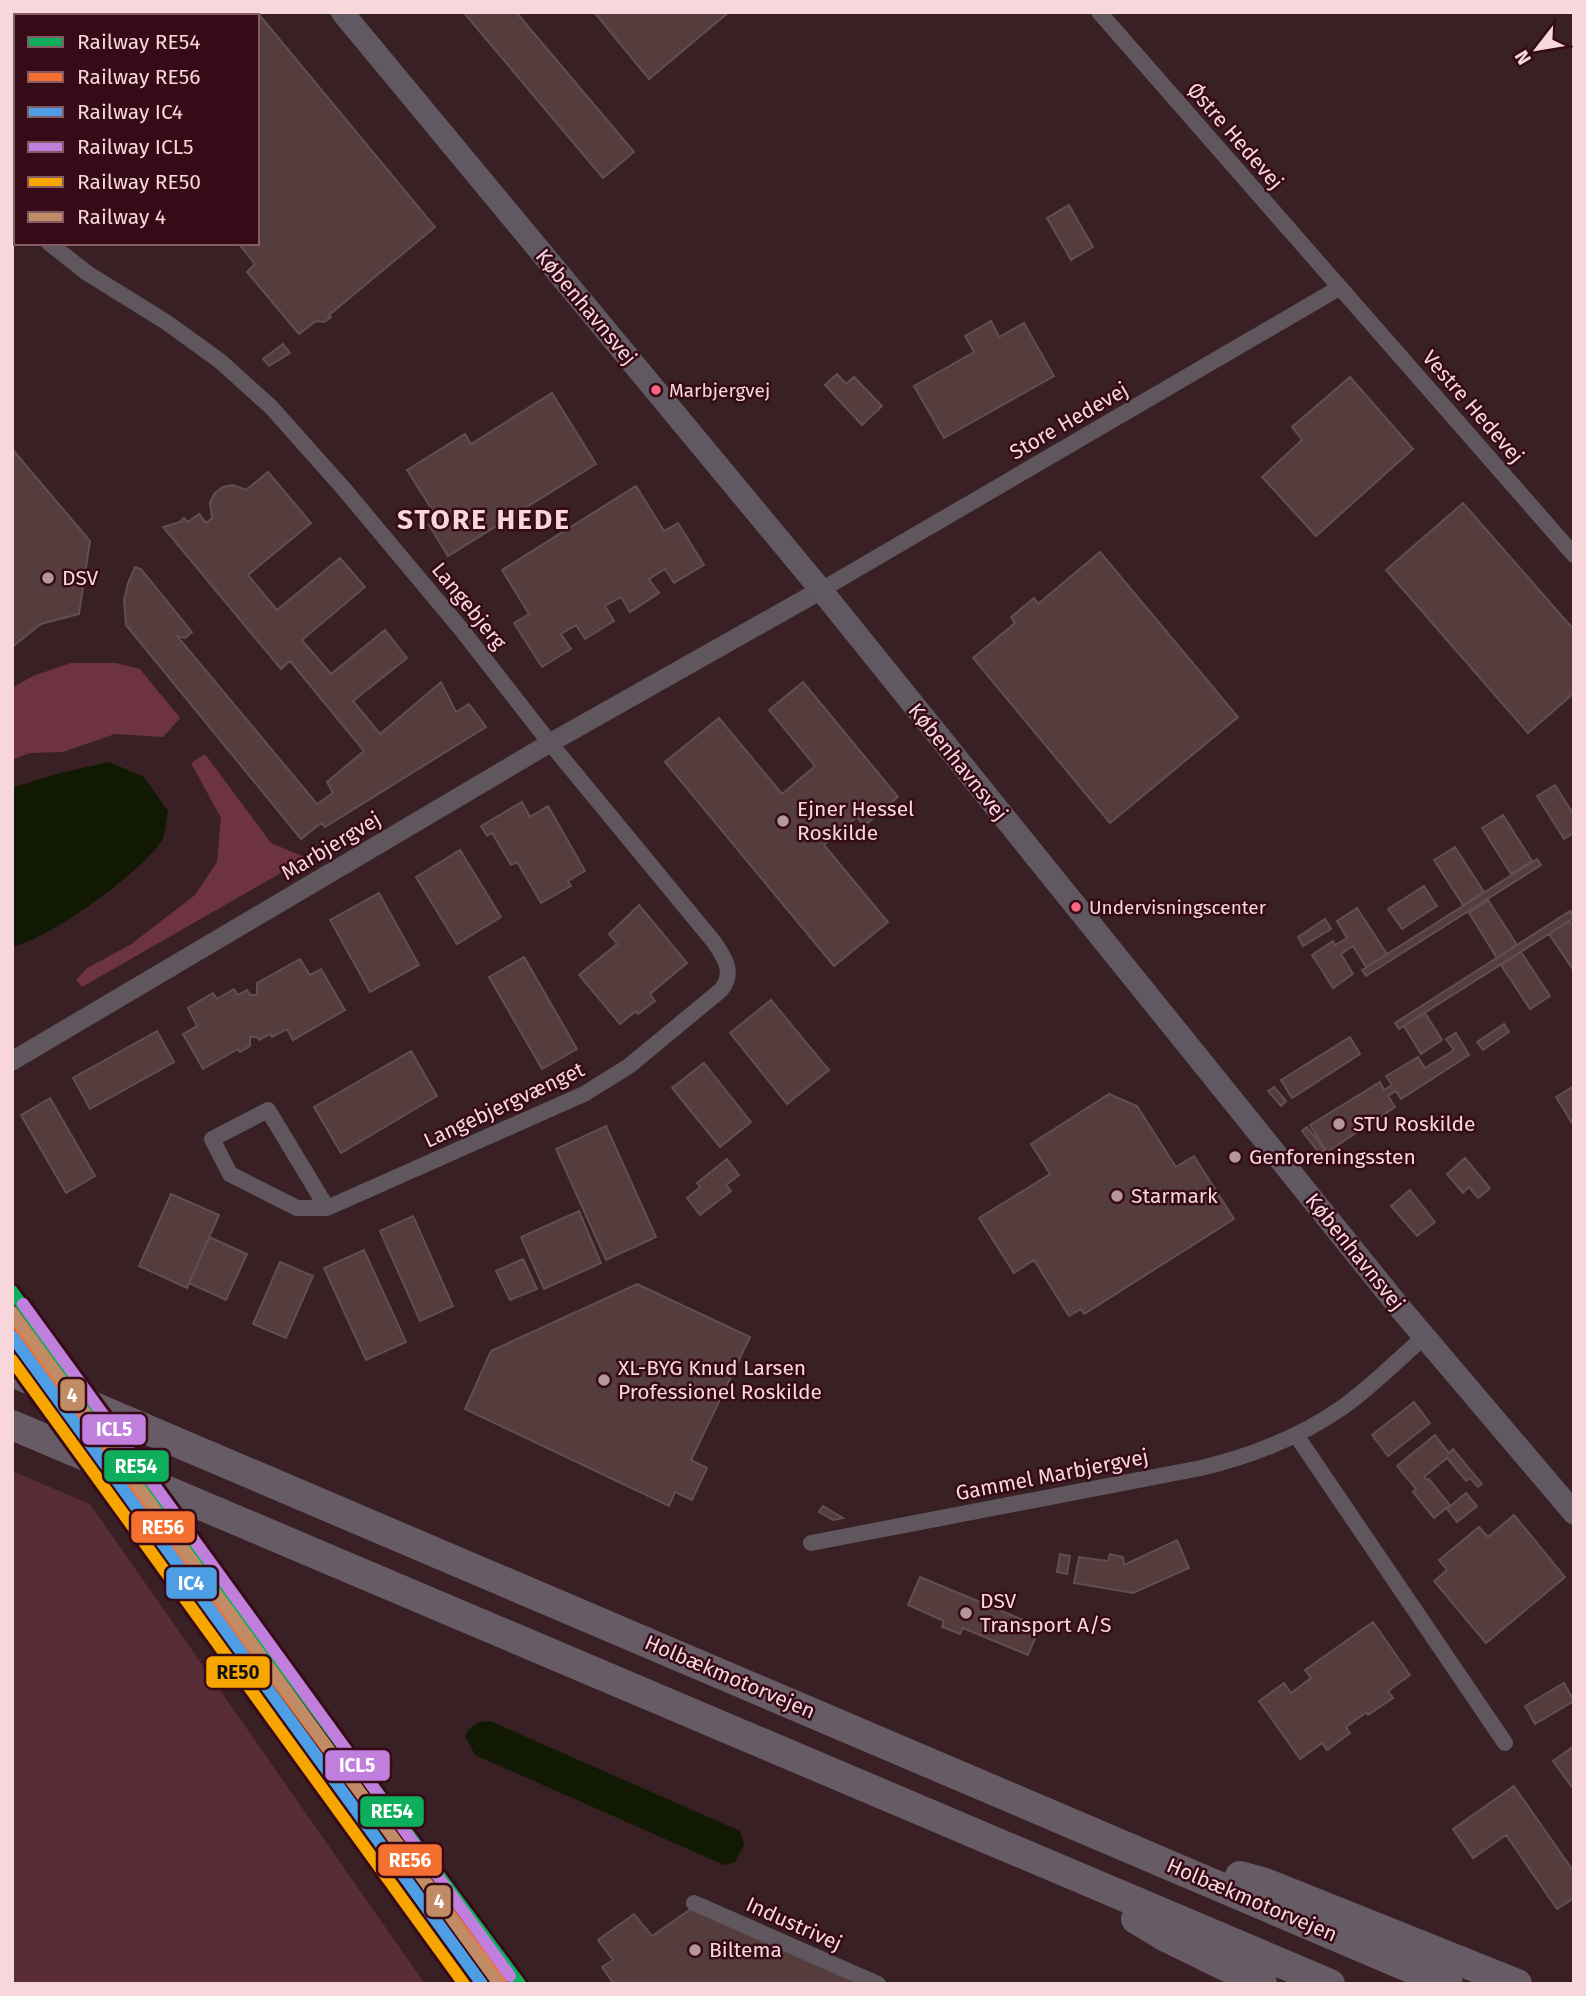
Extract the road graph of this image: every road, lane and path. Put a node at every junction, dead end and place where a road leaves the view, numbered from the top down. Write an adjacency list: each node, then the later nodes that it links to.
1 (342, 12): 6 (main road, Københavnsvej)
2 (1099, 12): 4 (street, Østre Hedevej)
3 (52, 245): 7 (street, Langebjerg)
4 (1339, 288): 5 (street, Vestre Hedevej); 6 (street, Store Hedevej)
5 (1574, 555)
6 (821, 590): 7 (street, Marbjergvej); 11 (main road, Københavnsvej)
7 (550, 743): 8 (street, Langebjerg); 9 (street, Marbjergvej)
8 (723, 954): 10 (street, Langebjergvænget)
9 (12, 1061)
10 (327, 1208): 10 (street, Langebjergvænget)
11 (1424, 1336): 14 (street, Gammel Marbjergvej); 15 (main road, Københavnsvej)
12 (12, 1372): 18 (highway, Holbækmotorvejen)
13 (12, 1425): 19 (highway)
14 (1296, 1435): 16 (street, Gammel Marbjergvej); 17 (street)
15 (1574, 1513)
16 (811, 1542)
17 (1505, 1743)
18 (1100, 1834): 24 (highway, Holbækmotorvejen); 25 (highway)
19 (1046, 1864): 22 (highway); 23 (highway)
20 (694, 1903): 21 (street, Industrivej)
21 (878, 1984)
22 (1262, 1984)
23 (1330, 1984)
24 (1448, 1984)
25 (1517, 1984)

